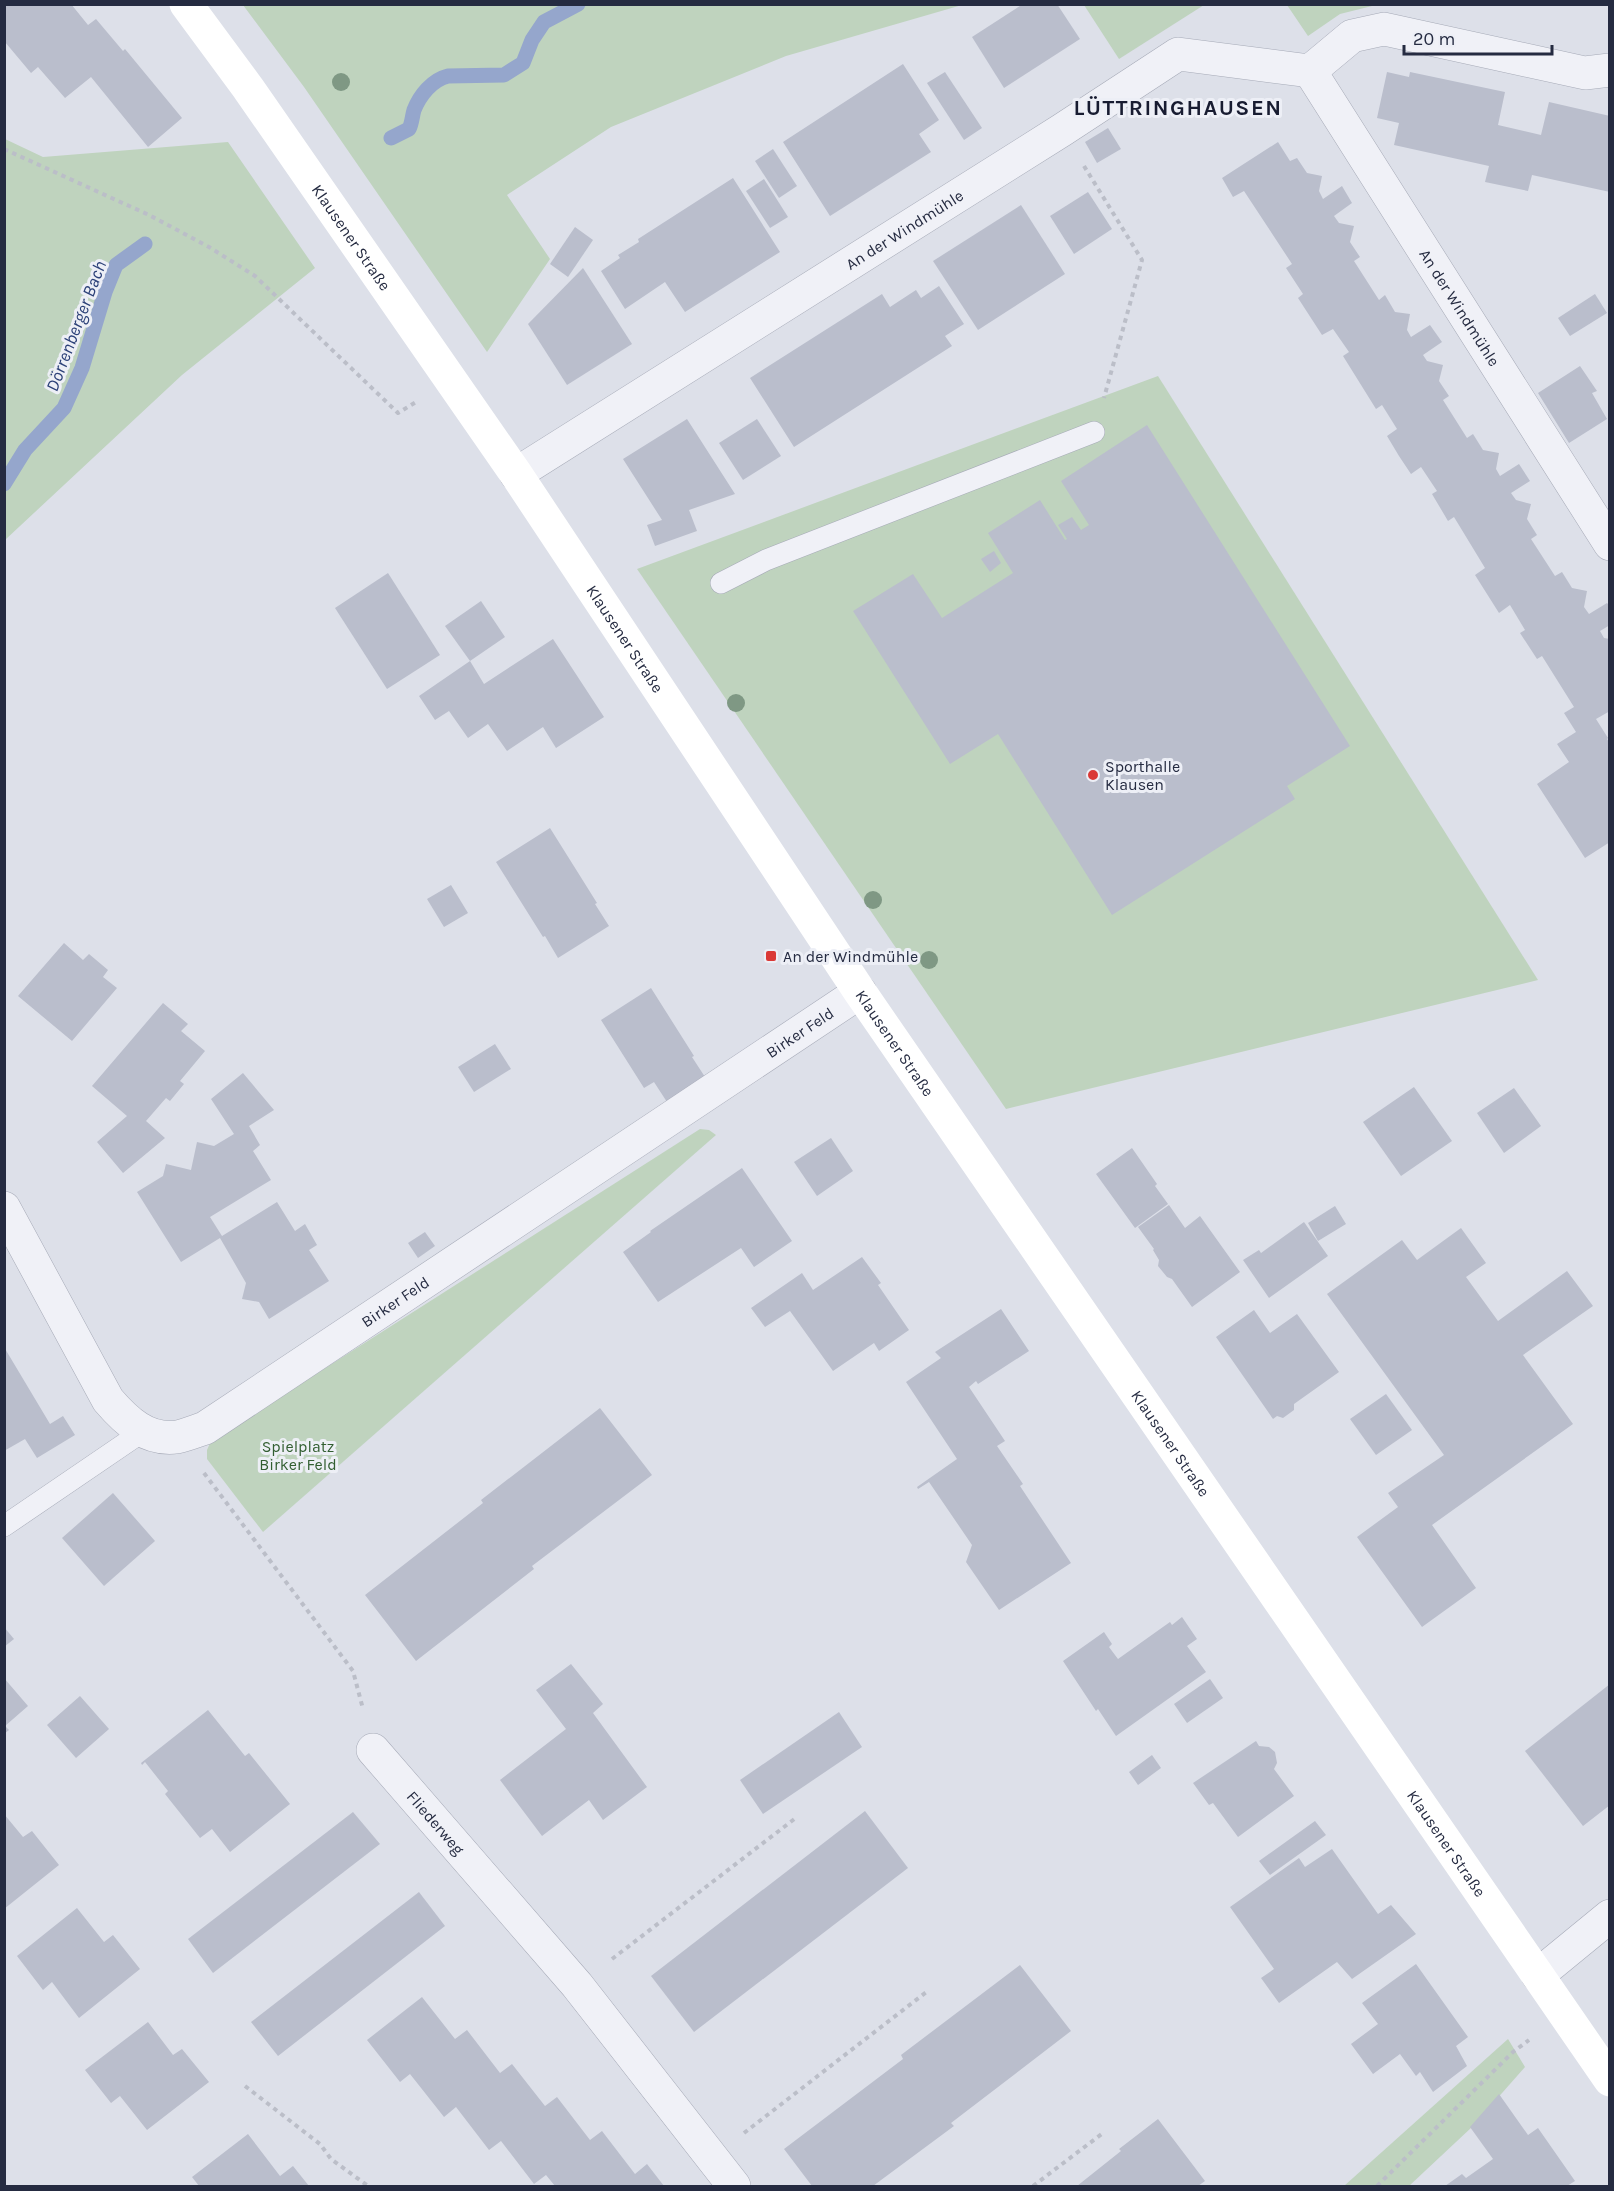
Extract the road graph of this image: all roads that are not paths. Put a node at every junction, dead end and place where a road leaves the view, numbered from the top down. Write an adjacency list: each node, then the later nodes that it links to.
1 (186, 4): 5 (main road, Klausener Straße)
2 (1610, 70): 3 (street)
3 (1310, 71): 5 (street, An der Windmühle); 6 (street, An der Windmühle)
4 (1094, 432): 7 (lane)
5 (516, 474): 8 (main road, Klausener Straße)
6 (1610, 544)
7 (721, 583)
8 (860, 992): 10 (street, Birker Feld); 14 (main road, Klausener Straße)
9 (4, 1208): 10 (street)
10 (142, 1432): 11 (lane)
11 (4, 1526)
12 (373, 1750): 16 (street, Fliederweg)
13 (1610, 1916): 14 (street)
14 (1538, 1975): 15 (main road, Klausener Straße)
15 (1610, 2080)
16 (734, 2187)

